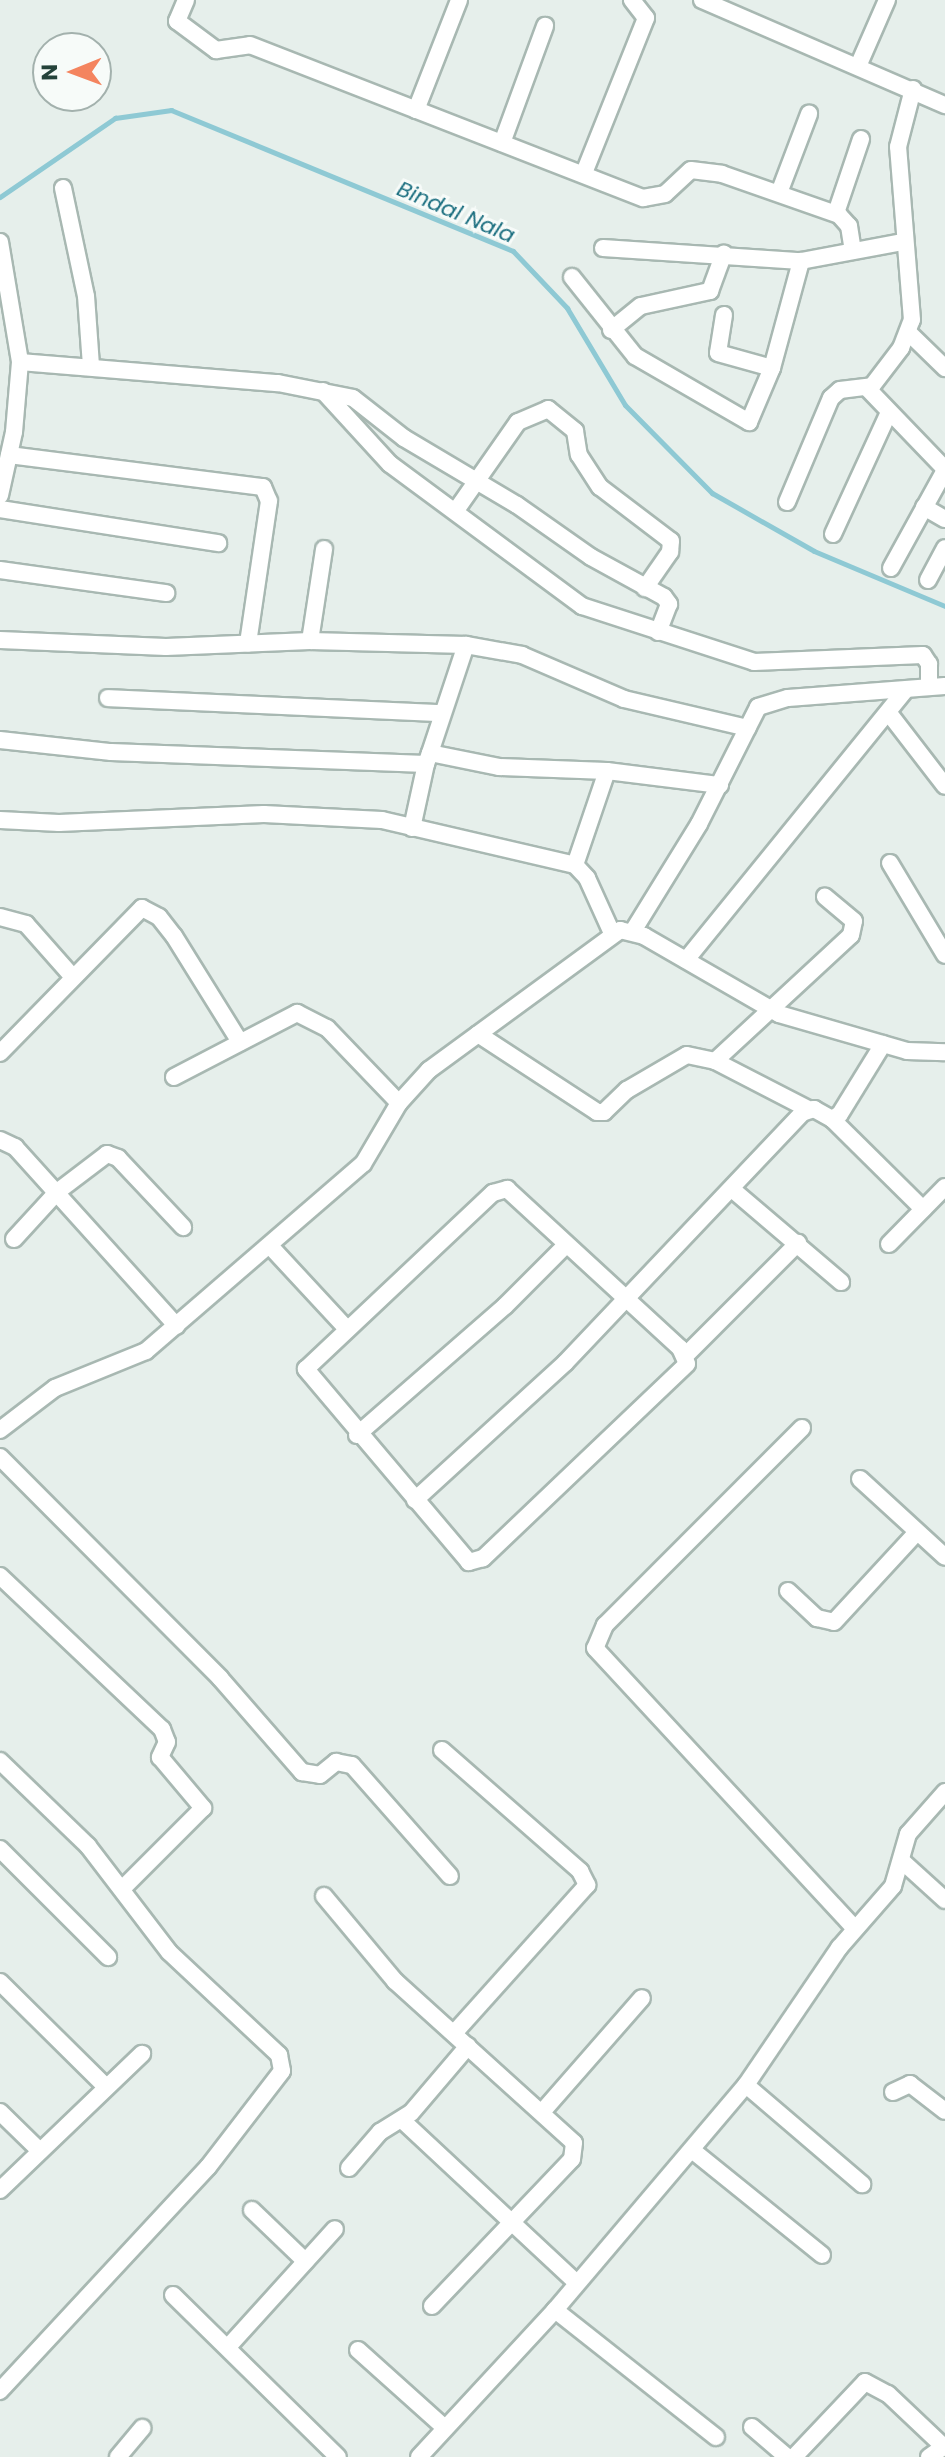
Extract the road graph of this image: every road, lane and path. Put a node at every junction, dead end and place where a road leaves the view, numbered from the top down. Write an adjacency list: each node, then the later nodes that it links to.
1 (186, 0): 10 (street)
2 (459, 0): 10 (street)
3 (632, 0): 14 (street)
4 (702, 0): 7 (street)
5 (887, 0): 7 (street)
6 (545, 26): 13 (street)
7 (859, 64): 8 (street)
8 (913, 89): 9 (street); 19 (street)
9 (945, 105)
10 (416, 110): 13 (street)
11 (809, 114): 16 (street)
12 (861, 139): 17 (street)
13 (502, 143): 14 (street)
14 (584, 173): 16 (street)
15 (63, 188): 30 (street)
16 (779, 193): 17 (street)
17 (836, 213): 21 (street)
18 (0, 242): 25 (street)
19 (903, 242): 21 (street); 28 (street)
20 (603, 248): 22 (street)
21 (853, 251): 23 (street)
22 (724, 253): 23 (street); 27 (street)
23 (801, 261): 31 (street)
24 (572, 277): 27 (street)
25 (7, 314): 29 (street)
26 (724, 315): 31 (street)
27 (611, 330): 31 (street)
28 (908, 332): 32 (street); 33 (street)
29 (20, 362): 30 (street); 36 (street)
30 (91, 366): 34 (street)
31 (772, 368)
32 (945, 368)
33 (868, 389): 35 (street); 41 (street)
34 (323, 391): 39 (street); 44 (street)
35 (889, 412): 38 (street); 46 (street)
36 (7, 431): 37 (street)
37 (9, 455): 40 (street); 58 (street)
38 (945, 469): 42 (street)
39 (476, 481): 44 (street); 53 (street); 53 (street)
40 (0, 495)
41 (787, 502)
42 (924, 507): 45 (street); 50 (street)
43 (0, 509): 47 (street)
44 (457, 509): 55 (street)
45 (945, 519)
46 (833, 534)
47 (218, 543)
48 (945, 548): 52 (street)
49 (324, 549): 57 (street)
50 (891, 568)
51 (0, 570): 54 (street)
52 (928, 580)
53 (645, 588): 55 (street)
54 (166, 593)
55 (658, 632): 60 (street)
56 (0, 640): 58 (street)
57 (310, 641): 58 (street); 59 (street)
58 (248, 643)
59 (466, 645): 64 (street); 65 (street)
60 (937, 686): 61 (street)
61 (906, 689): 63 (street); 65 (street)
62 (108, 698): 64 (street)
63 (888, 712): 70 (street); 80 (street)
64 (440, 713): 67 (street)
65 (748, 728): 69 (street)
66 (0, 740): 67 (street)
67 (428, 759): 68 (street); 72 (street)
68 (607, 771): 69 (street); 74 (street)
69 (720, 785): 77 (street)
70 (945, 786)
71 (0, 820): 72 (street)
72 (412, 828): 74 (street)
73 (890, 863): 79 (street)
74 (575, 865): 78 (street)
75 (825, 897): 82 (street)
76 (0, 917): 81 (street)
77 (633, 931): 78 (street); 80 (street)
78 (612, 933): 83 (street)
79 (945, 955)
80 (686, 960): 82 (street)
81 (72, 976): 84 (street); 87 (street)
82 (771, 1010): 85 (street); 88 (street)
83 (478, 1034): 88 (street); 90 (street)
84 (240, 1042): 89 (street); 90 (street)
85 (883, 1044): 86 (street); 92 (street)
86 (945, 1052)
87 (0, 1053)
88 (715, 1061): 91 (street)
89 (174, 1077)
90 (399, 1103): 103 (street)
91 (808, 1109): 92 (street); 95 (street)
92 (832, 1119): 97 (street)
93 (0, 1140): 96 (street)
94 (945, 1187): 97 (street)
95 (733, 1190): 100 (street); 105 (street)
96 (57, 1192): 98 (street); 99 (street); 106 (street)
97 (923, 1209): 101 (street)
98 (183, 1227)
99 (14, 1239)
100 (798, 1243): 104 (street); 108 (street)
101 (889, 1244)
102 (566, 1245): 105 (street); 107 (street); 111 (street)
103 (271, 1247): 106 (street); 107 (street)
104 (841, 1282)
105 (625, 1301): 108 (street); 114 (street)
106 (177, 1326): 109 (street)
107 (347, 1329): 111 (street)
108 (685, 1356): 114 (street)
109 (3, 1421)
110 (802, 1428): 128 (street)
111 (357, 1435): 114 (street)
112 (0, 1457): 124 (street)
113 (860, 1479): 115 (street)
114 (415, 1500)
115 (917, 1532): 116 (street); 118 (street)
116 (945, 1557)
117 (0, 1576): 125 (street)
118 (788, 1591)
119 (442, 1750): 132 (street)
120 (0, 1761): 125 (street)
121 (945, 1792): 123 (street)
122 (0, 1849): 129 (street)
123 (902, 1861): 127 (street); 128 (street)
124 (450, 1876)
125 (124, 1887): 158 (street)
126 (324, 1896): 132 (street)
127 (945, 1900)
128 (854, 1928): 135 (street)
129 (108, 1957)
130 (0, 1982): 136 (street)
131 (642, 1998): 138 (street)
132 (455, 2032): 133 (street)
133 (468, 2046): 138 (street); 141 (street)
134 (142, 2054): 136 (street)
135 (746, 2085): 142 (street); 145 (street)
136 (106, 2087): 143 (street)
137 (893, 2092): 139 (street)
138 (543, 2111): 148 (street)
139 (945, 2111)
140 (0, 2112): 143 (street)
141 (402, 2120): 144 (street); 148 (street)
142 (692, 2150): 150 (street); 152 (street)
143 (40, 2151): 146 (street)
144 (349, 2168)
145 (862, 2184)
146 (0, 2190)
147 (252, 2210): 151 (street)
148 (509, 2223): 152 (street); 154 (street)
149 (335, 2229): 151 (street)
150 (822, 2255)
151 (305, 2261): 156 (street)
152 (577, 2283): 155 (street)
153 (173, 2295): 156 (street)
154 (432, 2306)
155 (555, 2310): 161 (street); 162 (street)
156 (228, 2347): 165 (street)
157 (358, 2350): 161 (street)
158 (0, 2391)
159 (752, 2427): 167 (street)
160 (142, 2428): 164 (street)
161 (445, 2428): 166 (street)
162 (716, 2437)
163 (944, 2446): 168 (street); 169 (street)
164 (118, 2457)
165 (338, 2457)
166 (419, 2457)
167 (787, 2457)
168 (794, 2457)
169 (929, 2457)

